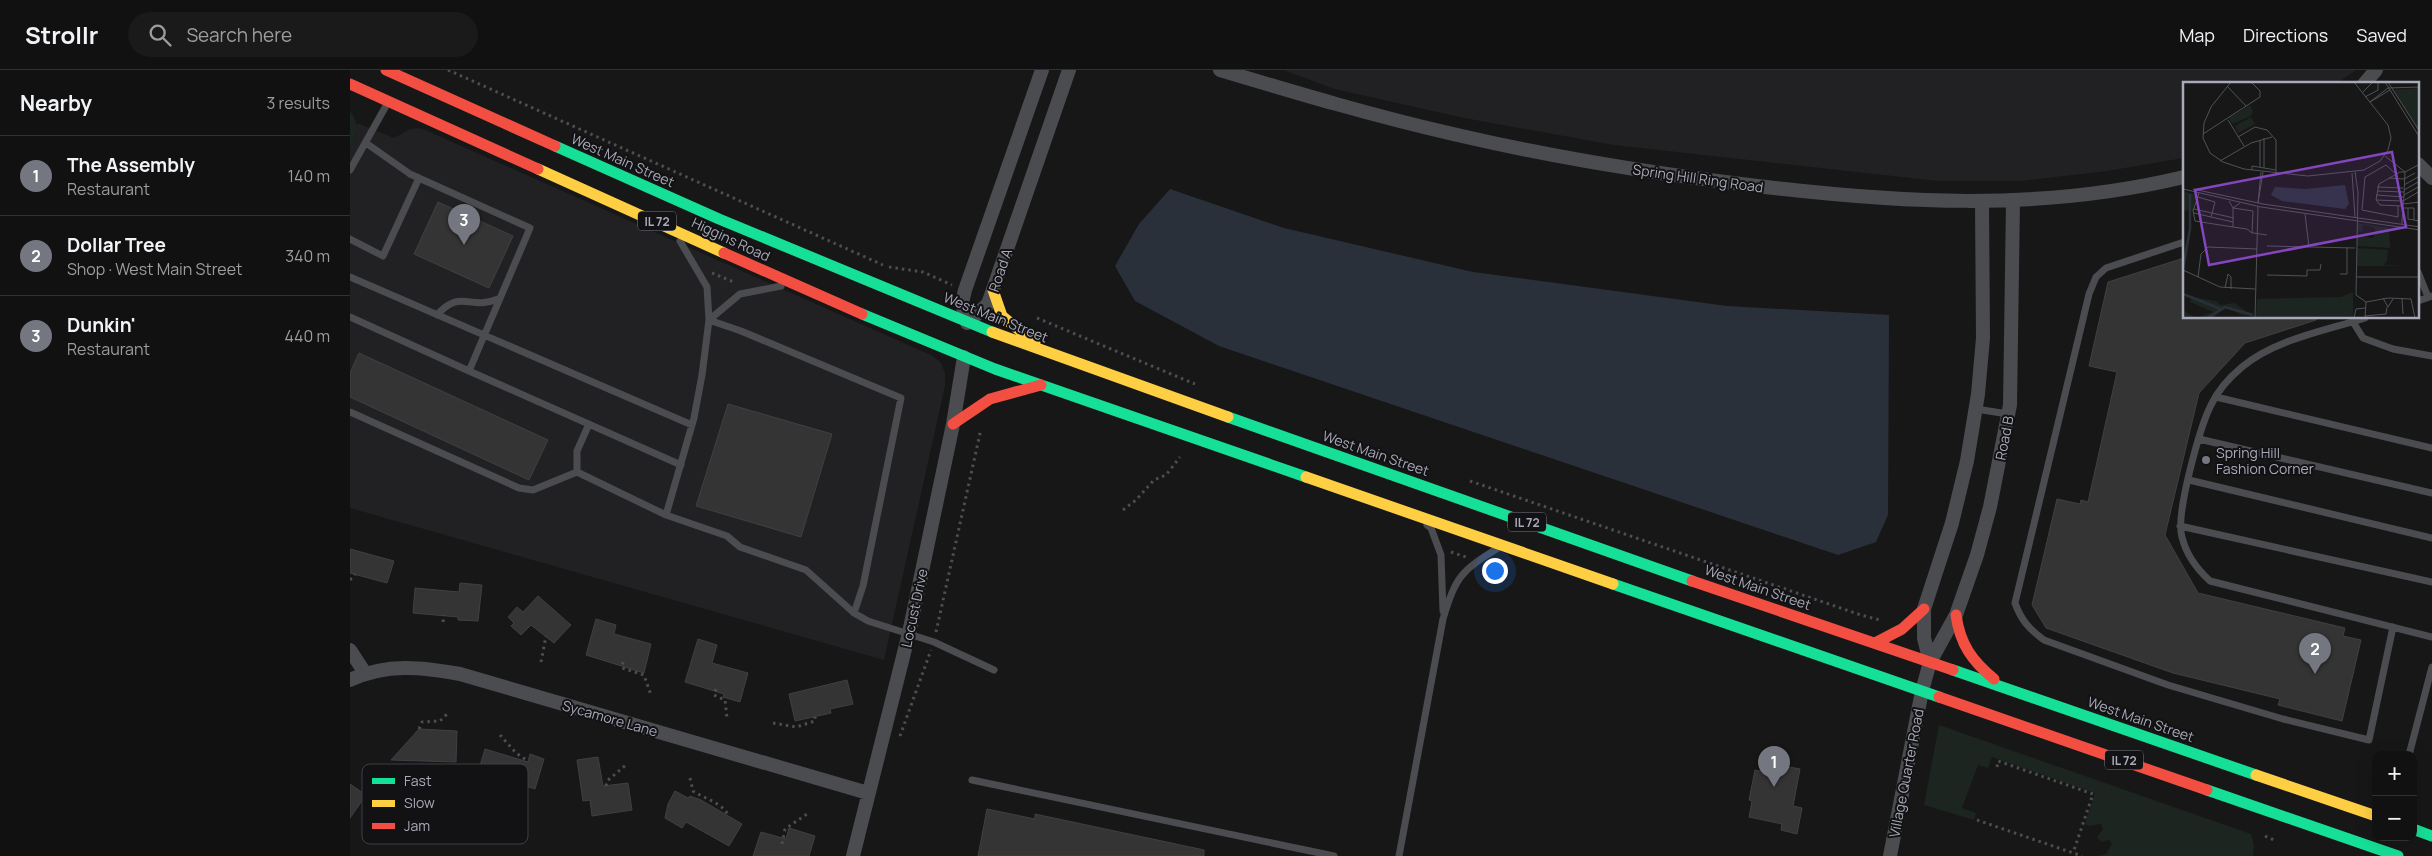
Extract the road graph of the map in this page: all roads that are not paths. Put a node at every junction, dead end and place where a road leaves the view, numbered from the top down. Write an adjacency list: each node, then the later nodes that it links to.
1 (386, 70): 31 (main road, West Main Street / IL 72)
2 (1042, 70): 31 (street, Road A)
3 (1069, 70): 23 (street, Road A)
4 (1220, 70): 15 (street, Spring Hill Ring Road)
5 (2376, 70): 6 (street)
6 (2366, 82)
7 (350, 84): 8 (main road, Higgins Road / IL 72)
8 (389, 101): 9 (lane); 17 (main road, Higgins Road / IL 72)
9 (366, 143): 11 (lane); 12 (lane)
10 (2420, 166): 14 (street)
11 (350, 170)
12 (419, 178): 18 (lane); 25 (lane)
13 (2183, 178): 16 (street, Spring Hill Ring Road)
14 (2432, 178)
15 (1982, 202): 16 (street, Spring Hill Ring Road); 39 (street, Road B)
16 (2012, 202): 41 (street, Road B)
17 (671, 228): 22 (main road, Higgins Road / IL 72); 29 (lane)
18 (350, 239)
19 (2183, 242): 61 (lane)
20 (2420, 276): 24 (lane)
21 (350, 277): 26 (lane)
22 (794, 285): 29 (lane); 35 (main road, Higgins Road / IL 72)
23 (993, 290): 31 (street, Road A); 33 (main road)
24 (2430, 297)
25 (498, 299): 26 (lane); 32 (lane)
26 (437, 315): 32 (lane)
27 (350, 317): 36 (lane)
28 (2363, 319): 30 (lane)
29 (709, 320): 44 (lane); 58 (lane)
30 (2353, 322): 34 (lane); 38 (lane)
31 (967, 331): 33 (main road, West Main Street / IL 72); 35 (main road)
32 (484, 335): 36 (lane); 44 (lane)
33 (1050, 355): 64 (main road, West Main Street / IL 72)
34 (2432, 356)
35 (964, 357): 37 (main road, IL 72); 43 (street, Locust Drive)
36 (469, 371): 42 (lane)
37 (1041, 385): 43 (main road); 52 (main road, IL 72)
38 (2216, 397): 45 (lane); 46 (lane)
39 (1976, 409): 41 (lane); 57 (street, Road B)
40 (350, 412): 48 (lane)
41 (2008, 414): 59 (street, Road B)
42 (589, 424): 47 (lane); 48 (lane)
43 (953, 424): 62 (street, Locust Drive)
44 (692, 425): 47 (lane)
45 (2199, 439): 49 (lane); 50 (lane)
46 (2432, 448)
47 (681, 465): 51 (lane)
48 (577, 472): 51 (lane)
49 (2189, 480): 53 (lane); 54 (lane)
50 (2432, 493)
51 (666, 516): 58 (lane)
52 (1418, 516): 55 (main road, IL 72); 60 (lane)
53 (2180, 526): 56 (lane); 61 (lane)
54 (2432, 538)
55 (1503, 545): 60 (lane); 72 (main road, IL 72)
56 (2432, 582)
57 (1924, 609): 64 (main road); 66 (street, Road B)
58 (854, 612): 62 (lane)
59 (1956, 615): 66 (street, Road B); 71 (main road)
60 (1444, 619): 81 (lane)
61 (2393, 627): 63 (lane)
62 (909, 633): 68 (lane); 75 (street, Locust Drive)
63 (2432, 637)
64 (1875, 643): 66 (main road, West Main Street / IL 72)
65 (350, 650): 69 (street)
66 (1930, 662): 71 (main road, West Main Street / IL 72); 72 (street, Road B)
67 (2432, 667): 73 (lane)
68 (994, 670)
69 (365, 673): 70 (street, Sycamore Lane); 75 (street, Sycamore Lane)
70 (350, 680)
71 (2005, 687): 76 (main road, West Main Street / IL 72)
72 (1922, 691): 82 (street, Village Quarter Road); 83 (main road, IL 72)
73 (2410, 751)
74 (972, 780): 80 (lane)
75 (868, 793): 79 (street, Locust Drive)
76 (2372, 815)
77 (2417, 830): 78 (main road)
78 (2432, 836)
79 (853, 856)
80 (1334, 856)
81 (1399, 856)
82 (1890, 856)
83 (2398, 856)

